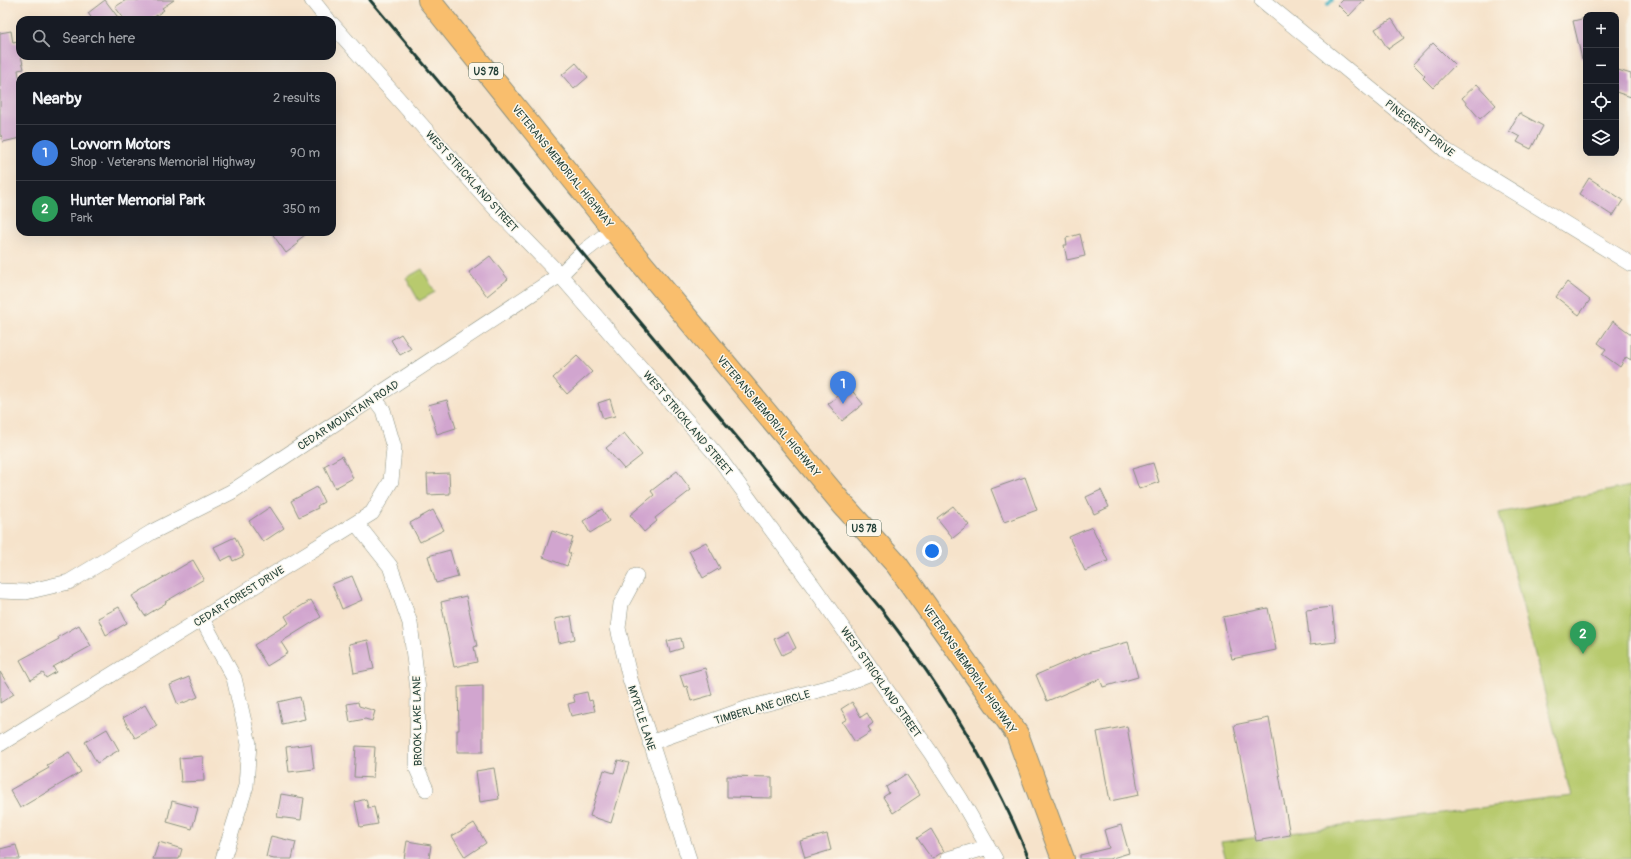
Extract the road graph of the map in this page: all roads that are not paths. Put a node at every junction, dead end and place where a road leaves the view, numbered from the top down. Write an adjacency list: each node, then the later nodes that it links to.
1 (312, 0): 4 (street)
2 (429, 0): 6 (main road, VETERANS MEMORIAL HIGHWAY / US 78)
3 (1262, 0): 7 (street, PINECREST DRIVE)
4 (325, 16)
5 (336, 29): 8 (street, WEST STRICKLAND STREET)
6 (613, 228): 8 (street, CEDAR MOUNTAIN ROAD); 22 (main road, VETERANS MEMORIAL HIGHWAY / US 78)
7 (1631, 264)
8 (560, 275): 9 (street, CEDAR MOUNTAIN ROAD); 14 (street, WEST STRICKLAND STREET)
9 (374, 398): 10 (street, CEDAR FOREST DRIVE); 12 (street, CEDAR MOUNTAIN ROAD)
10 (356, 523): 13 (street, CEDAR FOREST DRIVE); 17 (street, BROOK LAKE LANE)
11 (636, 576): 15 (street, MYRTLE LANE)
12 (0, 591)
13 (202, 619): 16 (street, CEDAR FOREST DRIVE); 19 (street)
14 (873, 672): 15 (street, TIMBERLANE CIRCLE); 18 (street, WEST STRICKLAND STREET)
15 (650, 743): 20 (street, MYRTLE LANE)
16 (0, 744)
17 (426, 789)
18 (991, 853): 21 (street)
19 (223, 859)
20 (689, 859)
21 (948, 859)
22 (1063, 859)

